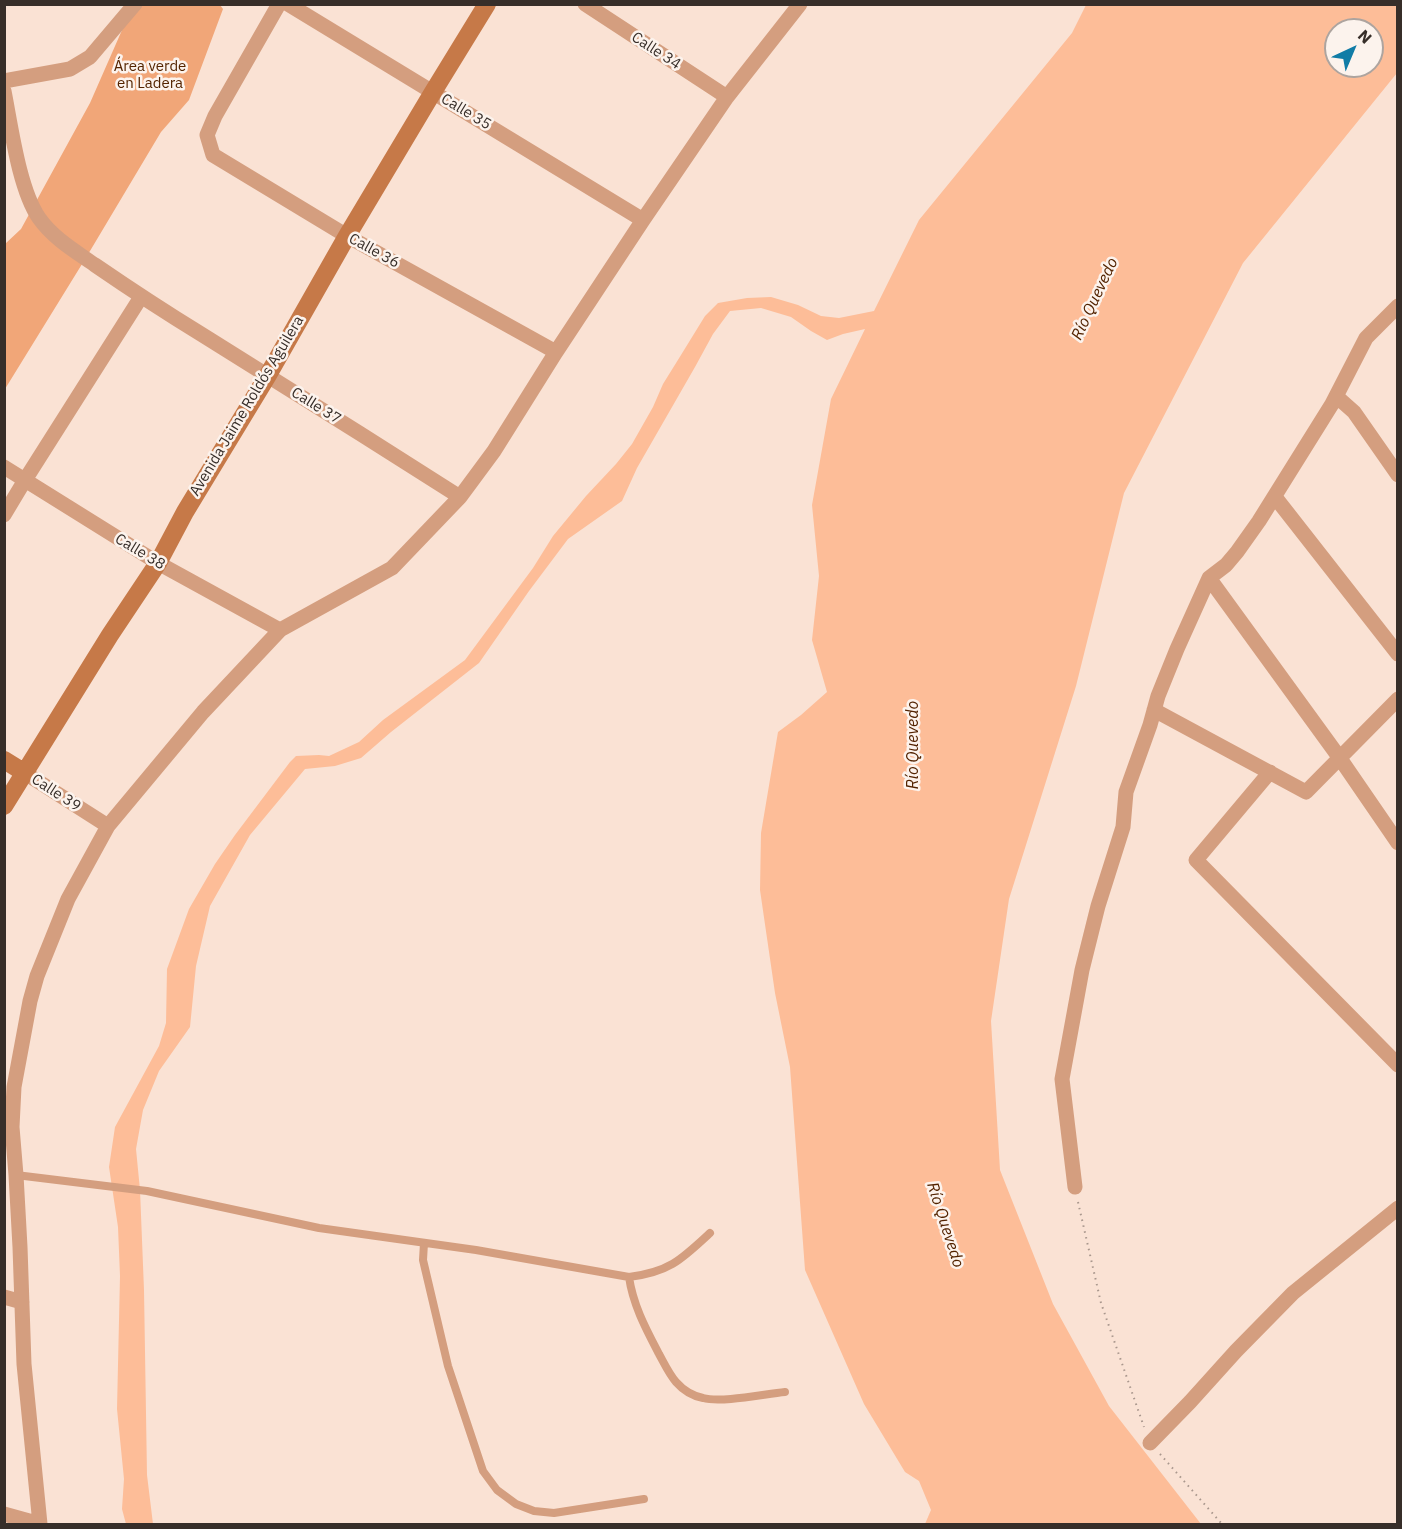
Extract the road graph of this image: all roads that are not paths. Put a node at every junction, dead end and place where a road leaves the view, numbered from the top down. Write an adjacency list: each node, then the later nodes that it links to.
1 (135, 4): 7 (street)
2 (279, 4): 12 (street, Calle 36)
3 (288, 4): 9 (street, Calle 35)
4 (488, 4): 9 (main road, Avenida Jaime Roldós Aguilera)
5 (585, 4): 10 (street, Calle 34)
6 (800, 4): 10 (street)
7 (4, 81)
8 (4, 91): 13 (street, Calle 37)
9 (433, 92): 11 (street, Calle 35); 12 (main road, Avenida Jaime Roldós Aguilera)
10 (727, 97): 11 (street)
11 (643, 220): 15 (street)
12 (347, 236): 15 (street, Calle 36); 16 (main road, Avenida Jaime Roldós Aguilera)
13 (141, 297): 16 (street, Calle 37); 20 (street)
14 (1398, 306): 17 (street)
15 (555, 352): 21 (street)
16 (268, 375): 21 (street, Calle 37); 24 (main road, Avenida Jaime Roldós Aguilera)
17 (1336, 396): 19 (street); 22 (street)
18 (4, 467): 20 (street, Calle 38)
19 (1398, 475)
20 (25, 480): 23 (street); 24 (street, Calle 38)
21 (460, 497): 26 (street)
22 (1275, 498): 25 (street); 27 (street)
23 (4, 515)
24 (158, 563): 26 (street, Calle 38); 33 (main road, Avenida Jaime Roldós Aguilera)
25 (1209, 578): 29 (street); 30 (street)
26 (280, 630): 35 (street)
27 (1398, 654)
28 (1398, 699): 30 (street)
29 (1154, 710): 32 (street); 39 (street)
30 (1339, 757): 32 (street); 36 (street)
31 (4, 760): 33 (main road, Calle 39)
32 (1270, 772): 37 (street)
33 (25, 773): 34 (main road, Avenida Jaime Roldós Aguilera); 35 (street, Calle 39)
34 (4, 806)
35 (108, 826): 38 (street)
36 (1398, 843)
37 (1398, 1065)
38 (10, 1172): 42 (lane); 45 (street)
39 (1075, 1187)
40 (1398, 1208): 47 (street)
41 (710, 1233): 43 (lane)
42 (424, 1243): 43 (lane); 48 (lane)
43 (628, 1277): 46 (lane)
44 (4, 1297): 45 (street)
45 (22, 1302): 50 (street)
46 (786, 1392)
47 (1150, 1443)
48 (644, 1499)
49 (4, 1514): 50 (street)
50 (40, 1524)

